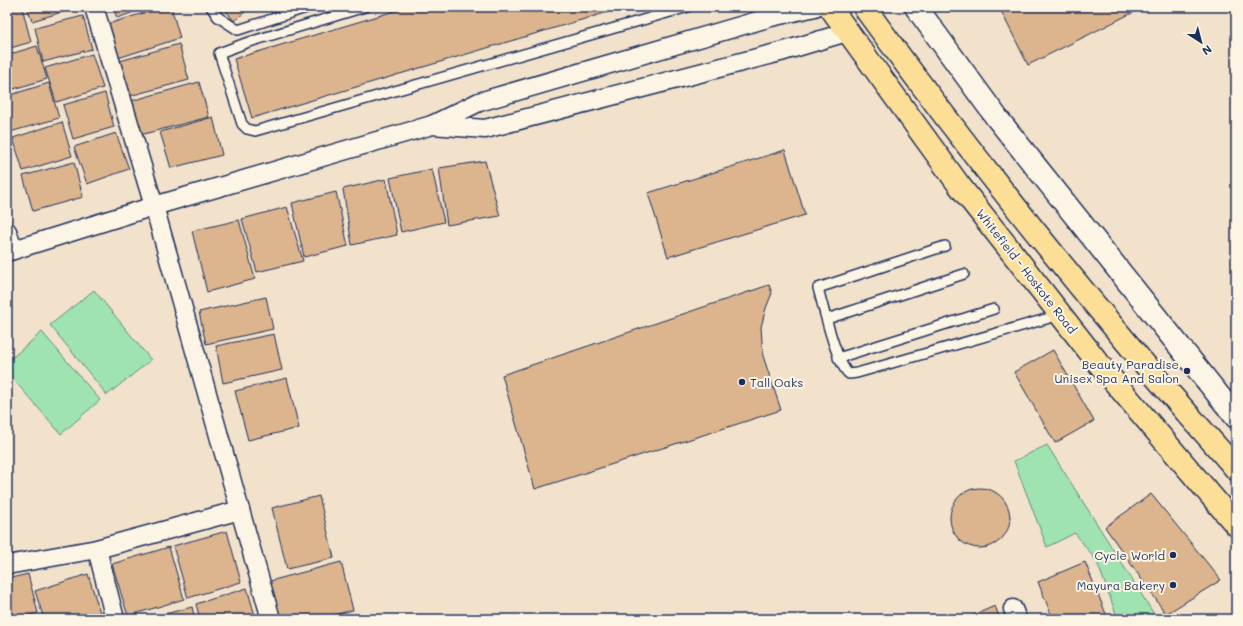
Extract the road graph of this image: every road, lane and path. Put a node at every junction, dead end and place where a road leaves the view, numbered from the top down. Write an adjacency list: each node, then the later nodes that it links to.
1 (94, 7): 12 (street)
2 (211, 7): 3 (lane)
3 (309, 7)
4 (365, 7): 5 (lane)
5 (688, 7)
6 (815, 7): 11 (street)
7 (830, 7): 10 (main road, Whitefield - Hoskote Road)
8 (864, 7): 16 (main road)
9 (916, 7): 23 (street)
10 (847, 32): 11 (street); 17 (main road, Whitefield - Hoskote Road)
11 (432, 125): 12 (street)
12 (154, 206): 15 (street); 25 (street)
13 (7, 231): 15 (street)
14 (945, 246): 21 (lane)
15 (10, 251)
16 (1051, 251): 17 (main road); 24 (main road)
17 (1028, 271): 20 (main road, Whitefield - Hoskote Road)
18 (964, 274): 21 (lane)
19 (994, 309): 22 (lane)
20 (1061, 315): 22 (lane); 26 (main road, Whitefield - Hoskote Road)
21 (827, 319): 22 (lane)
22 (838, 358)
23 (1236, 417)
24 (1236, 469)
25 (240, 510): 27 (street); 30 (street)
26 (1236, 525)
27 (97, 549): 28 (street); 29 (street)
28 (7, 565)
29 (115, 619)
30 (271, 619)

